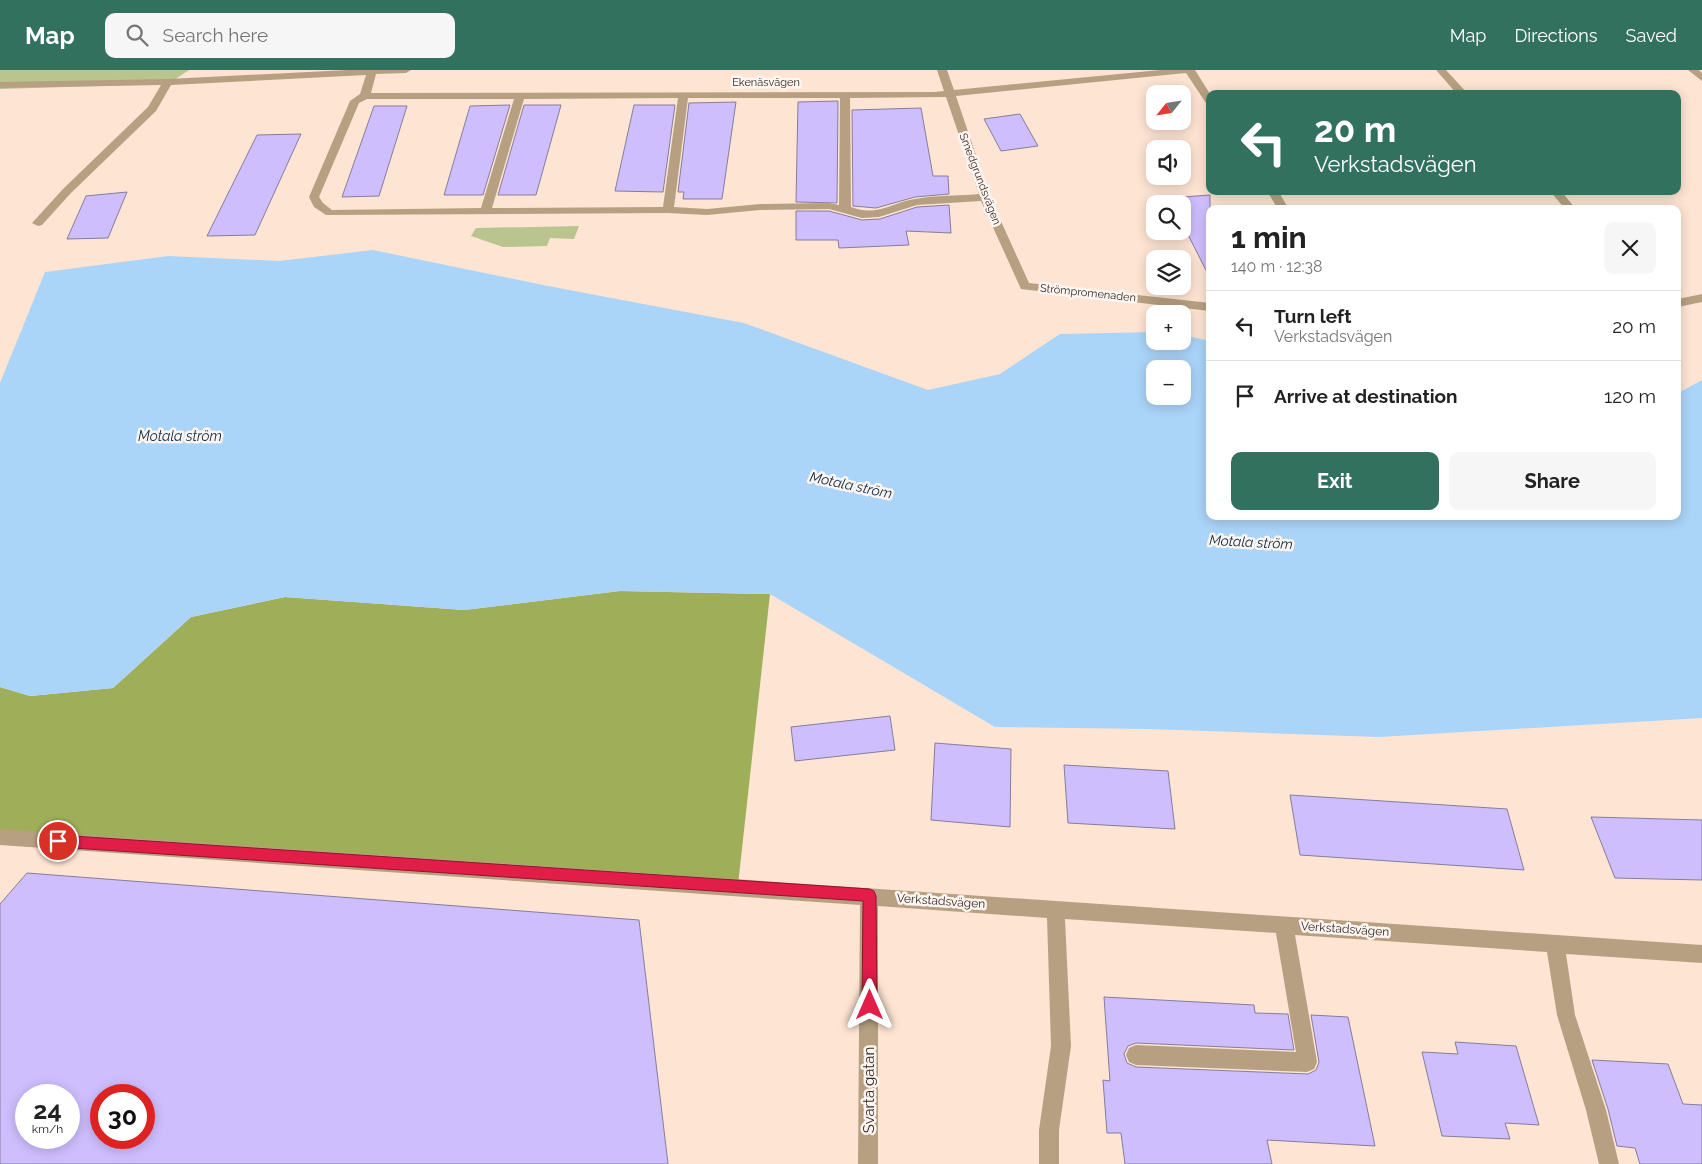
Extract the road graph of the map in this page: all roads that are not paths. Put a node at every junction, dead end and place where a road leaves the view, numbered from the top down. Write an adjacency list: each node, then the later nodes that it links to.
1 (406, 70): 6 (street)
2 (942, 70): 11 (street, Smedgrundsvägen)
3 (1190, 70): 11 (street, Ekenäsvägen); 14 (street)
4 (1441, 70): 10 (street)
5 (1693, 70): 7 (street)
6 (372, 72): 8 (street); 15 (street)
7 (1702, 78)
8 (168, 82): 9 (street); 23 (street)
9 (0, 85)
10 (1459, 90)
11 (949, 94): 13 (street, Ekenäsvägen); 18 (street, Smedgrundsvägen)
12 (683, 95): 13 (street, Ekenäsvägen); 16 (street, Ekenäsvägen); 21 (street)
13 (845, 95): 20 (street)
14 (1206, 95)
15 (366, 96): 16 (street, Ekenäsvägen); 22 (street)
16 (520, 96): 22 (street)
17 (1559, 195): 19 (street)
18 (985, 197): 20 (street); 24 (street, Smedgrundsvägen)
19 (1567, 205)
20 (845, 209): 21 (street)
21 (668, 210): 22 (street)
22 (485, 212)
23 (38, 223)
24 (1025, 286): 27 (street, Strömpromenaden)
25 (1702, 298): 26 (street)
26 (1681, 302)
27 (1206, 307)
28 (0, 837): 29 (street, Verkstadsvägen)
29 (870, 896): 30 (street, Verkstadsvägen); 35 (street, Svarta gatan)
30 (1056, 909): 31 (street, Verkstadsvägen); 36 (street)
31 (1284, 925): 32 (street, Verkstadsvägen); 34 (street)
32 (1555, 943): 33 (street, Verkstadsvägen); 37 (street)
33 (1702, 954)
34 (1136, 1055)
35 (868, 1164)
36 (1049, 1164)
37 (1609, 1164)

